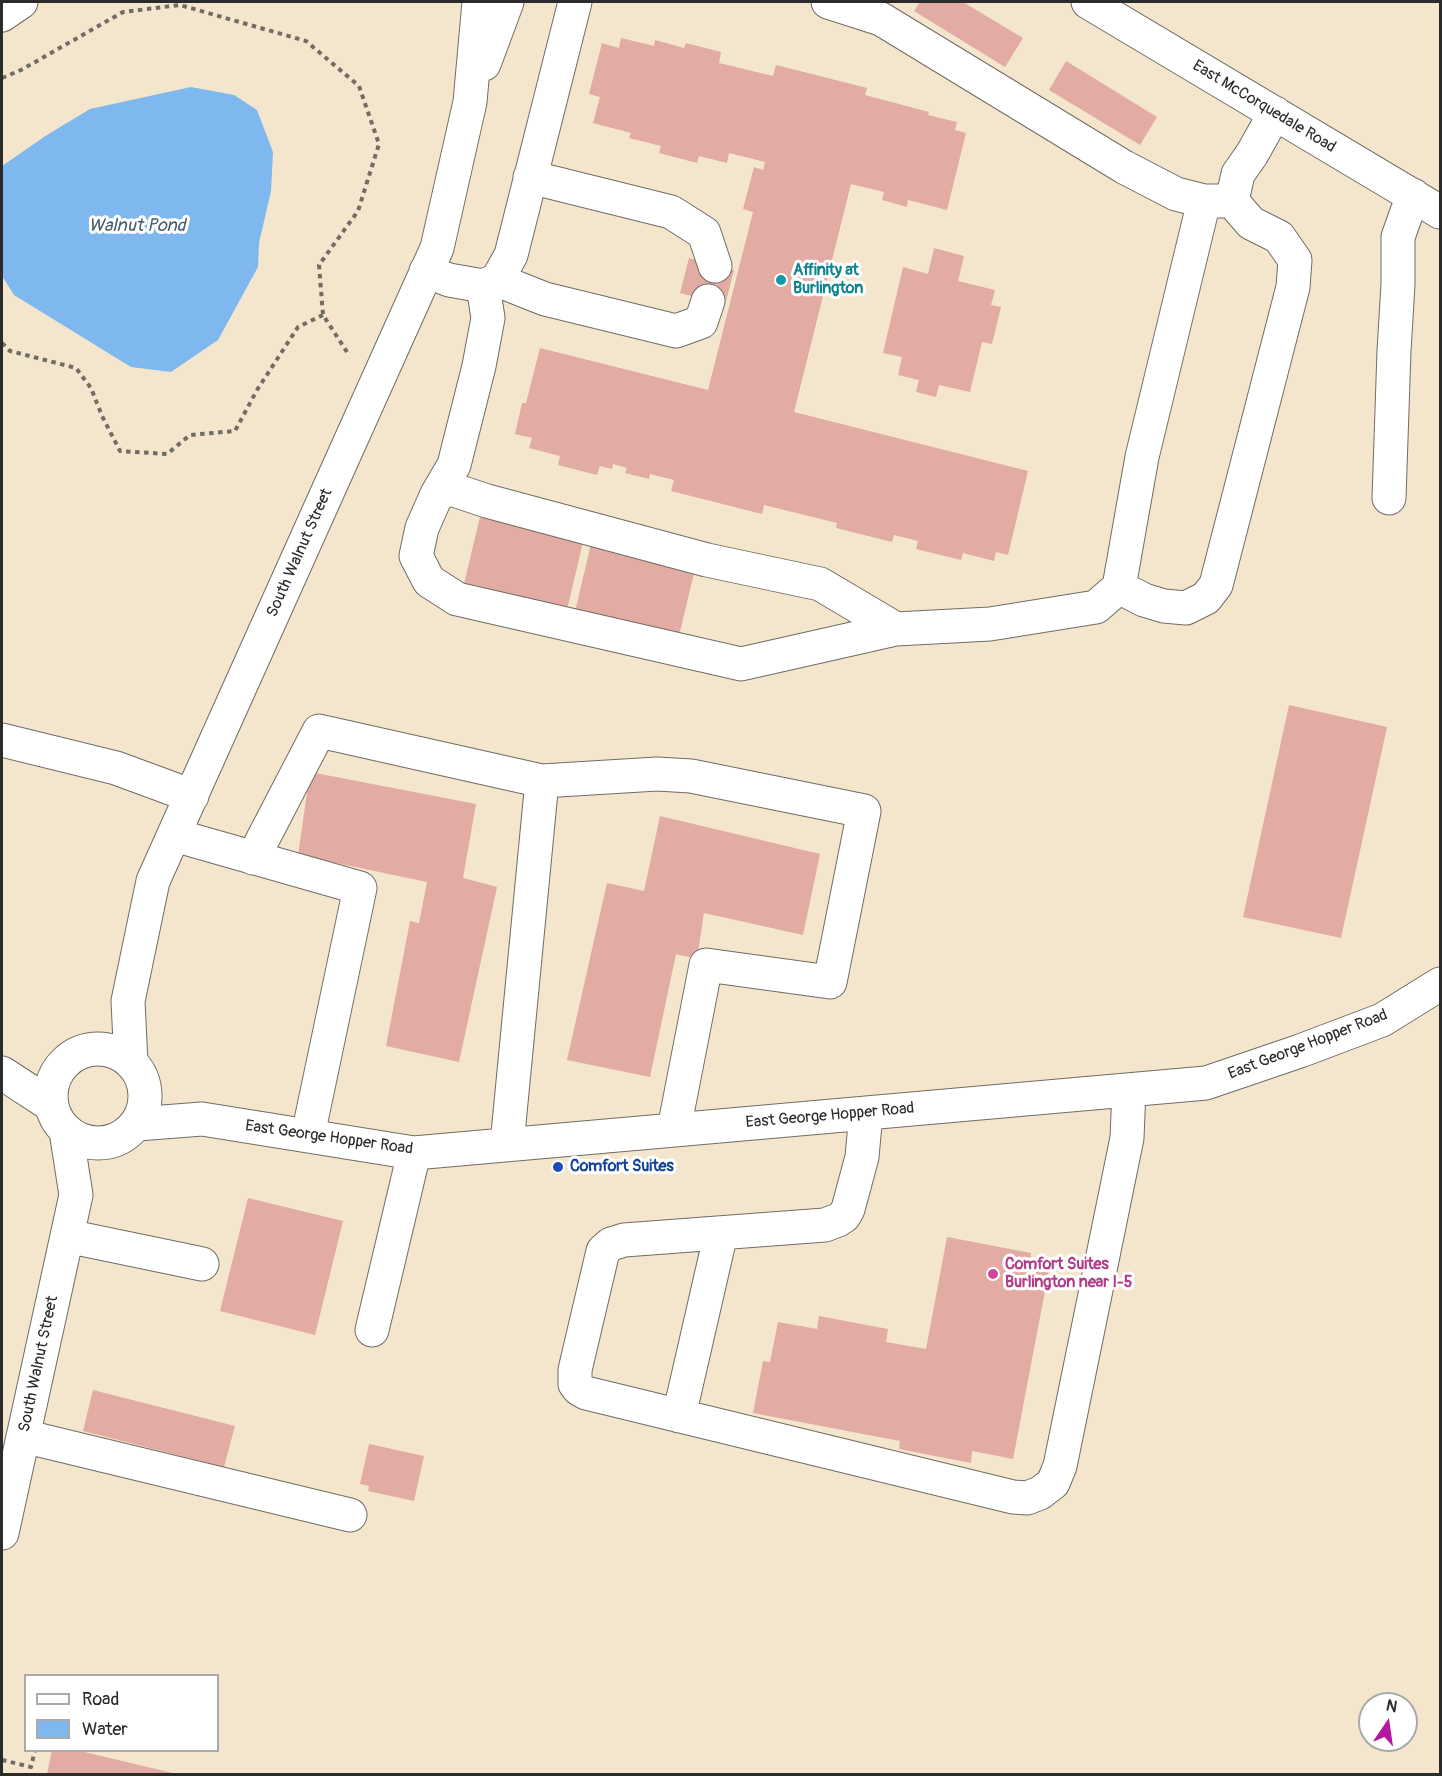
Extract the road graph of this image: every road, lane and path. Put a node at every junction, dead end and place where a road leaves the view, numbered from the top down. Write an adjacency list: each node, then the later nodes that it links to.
1 (21, 2): 7 (street)
2 (479, 2): 9 (street, South Walnut Street)
3 (507, 2): 9 (street, South Walnut Street)
4 (574, 2): 11 (street)
5 (828, 2): 13 (street)
6 (1088, 2): 10 (street, East McCorquedale Road)
7 (2, 15)
8 (2, 78): 19 (path)
9 (470, 102): 16 (street, South Walnut Street)
10 (1275, 113): 12 (street, East McCorquedale Road); 13 (street)
11 (530, 177): 15 (street); 17 (street)
12 (1413, 195): 14 (street, East McCorquedale Road); 23 (street)
13 (1218, 201): 24 (street); 24 (street)
14 (1440, 212)
15 (715, 266)
16 (426, 271): 17 (street); 28 (street, South Walnut Street)
17 (490, 283): 18 (street); 22 (street)
18 (708, 301)
19 (324, 315): 20 (path); 21 (path)
20 (2, 344)
21 (347, 352)
22 (437, 494): 25 (street); 25 (street)
23 (1389, 498)
24 (1119, 587): 25 (street)
25 (896, 629)
26 (2, 740): 28 (street)
27 (542, 781): 30 (street); 40 (street); 43 (street)
28 (192, 796): 29 (street, South Walnut Street)
29 (174, 835): 30 (street); 32 (street, South Walnut Street)
30 (253, 858): 42 (street)
31 (1440, 984): 36 (street, East George Hopper Road)
32 (128, 1001): 33 (street); 35 (street, South Walnut Street)
33 (71, 1060): 34 (street); 35 (street); 38 (street)
34 (2, 1073): 38 (street)
35 (138, 1074): 39 (street, East George Hopper Road); 41 (street)
36 (1129, 1090): 37 (street, East George Hopper Road); 50 (street)
37 (866, 1113): 40 (street, East George Hopper Road); 46 (street)
38 (58, 1118): 41 (street); 45 (street, South Walnut Street)
39 (202, 1119): 41 (street, East George Hopper Road); 42 (street, East George Hopper Road)
40 (674, 1128): 43 (street, East George Hopper Road)
41 (129, 1130): 45 (street, South Walnut Street)
42 (308, 1135): 44 (street, East George Hopper Road)
43 (507, 1144): 44 (street, East George Hopper Road)
44 (414, 1153): 49 (street)
45 (76, 1195): 47 (street, South Walnut Street)
46 (721, 1233): 50 (street); 50 (street)
47 (67, 1236): 48 (street); 51 (street, South Walnut Street)
48 (201, 1264)
49 (372, 1330)
50 (680, 1416)
51 (23, 1436): 52 (street); 53 (street, South Walnut Street)
52 (350, 1515)
53 (2, 1533)
54 (35, 1752): 55 (path)
55 (2, 1760)

